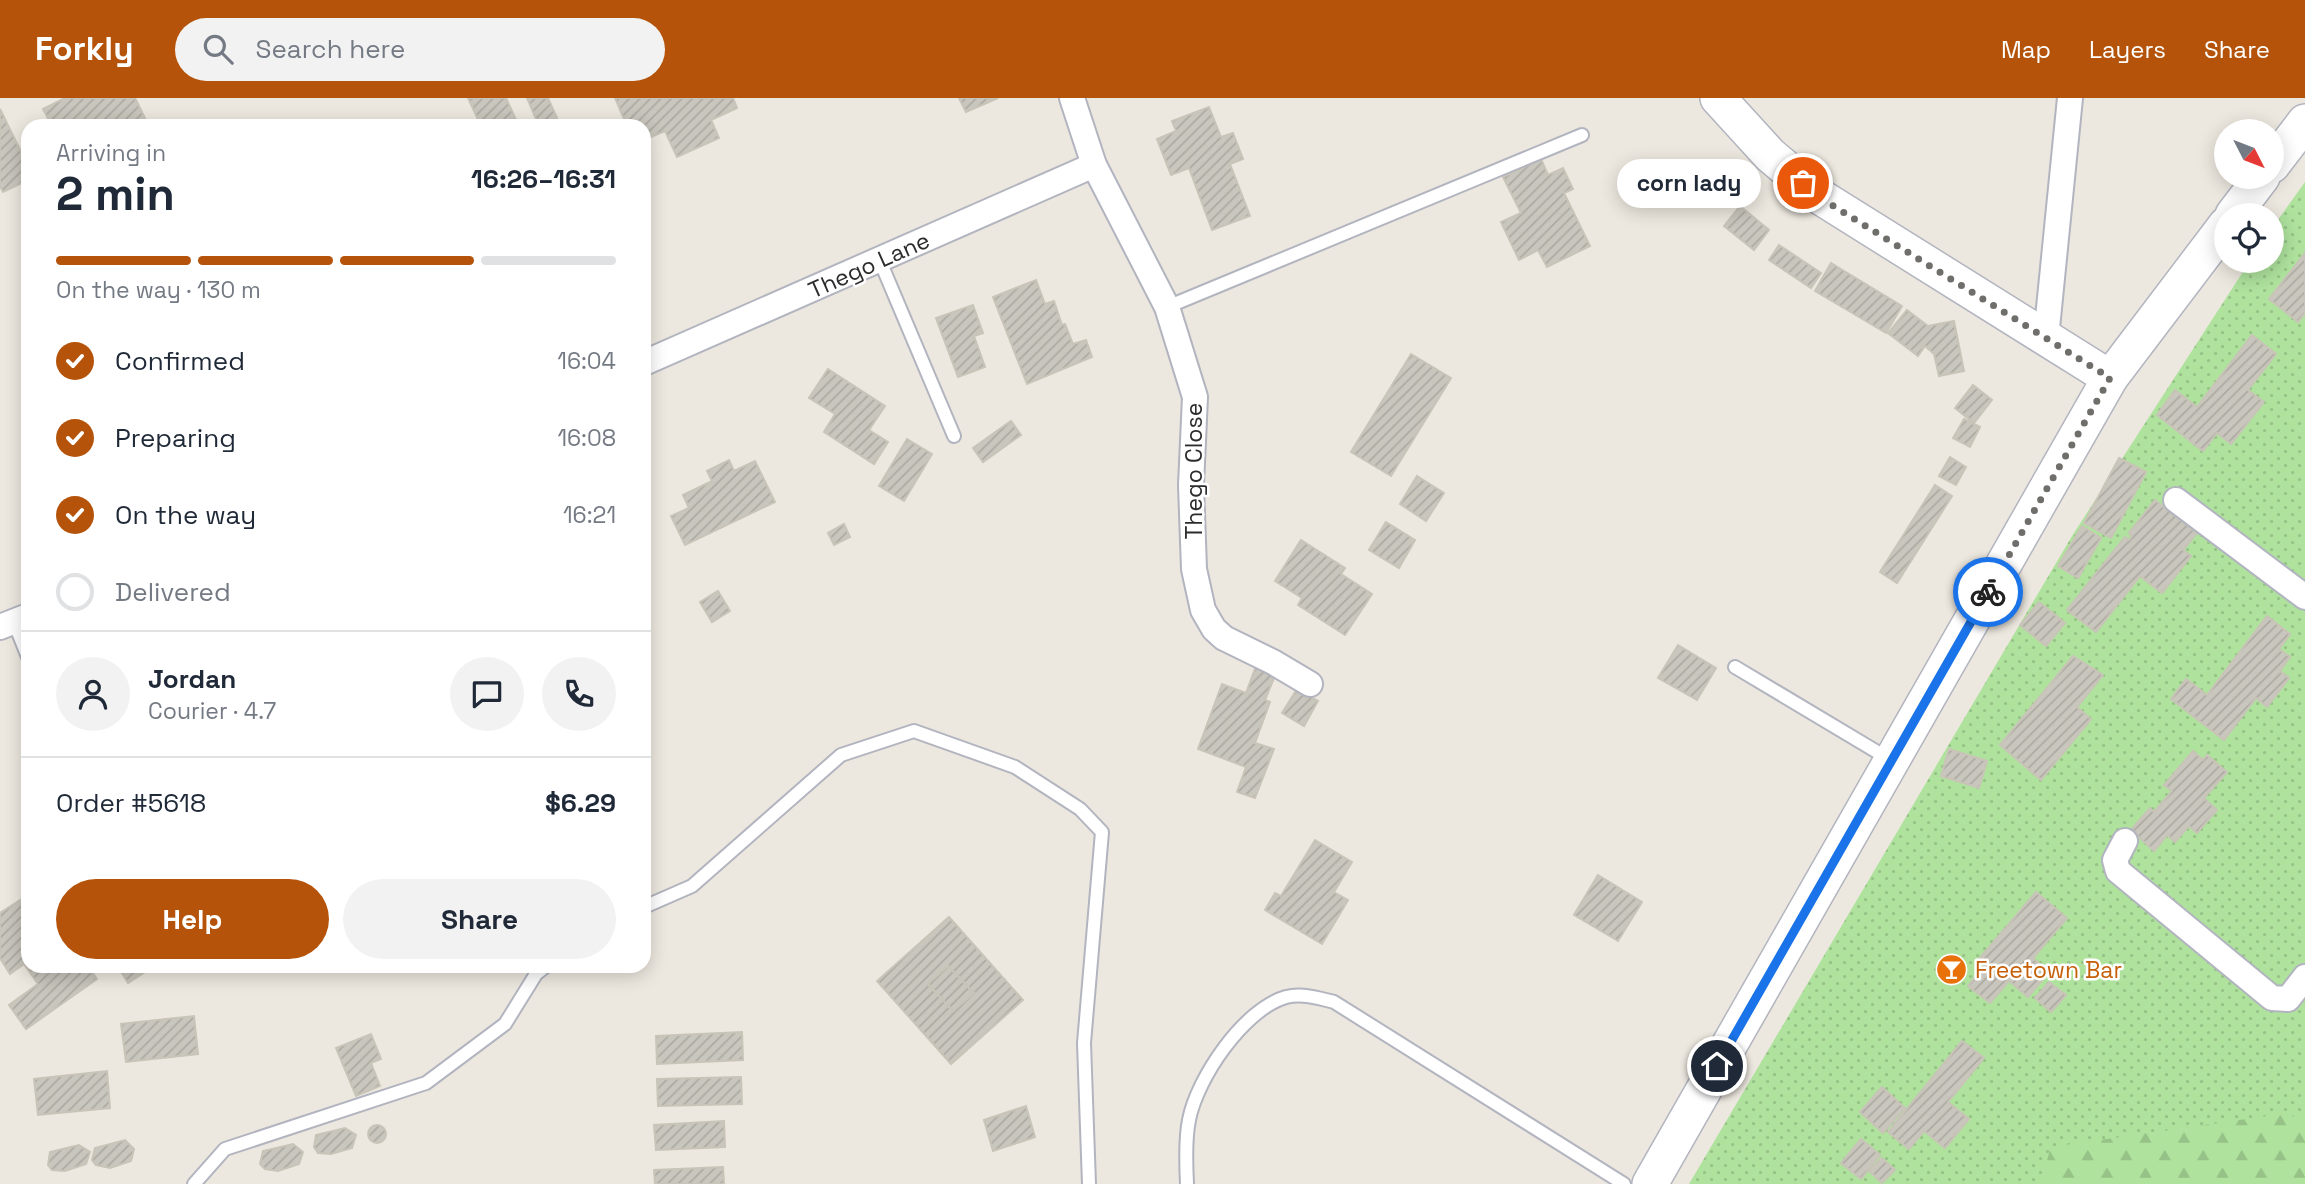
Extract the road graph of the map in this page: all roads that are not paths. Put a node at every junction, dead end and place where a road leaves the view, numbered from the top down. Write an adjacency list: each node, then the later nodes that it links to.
1 (1072, 98): 7 (street, Thego Close)
2 (1718, 98): 13 (main road)
3 (2070, 98): 13 (street)
4 (2305, 122): 6 (main road)
5 (1582, 135): 12 (lane)
6 (2284, 149)
7 (1094, 165): 11 (street, Thego Lane); 12 (street, Thego Close)
8 (2253, 189): 9 (main road)
9 (2242, 203)
10 (2214, 241): 15 (main road)
11 (880, 261): 14 (street, Thego Lane); 16 (lane)
12 (1167, 307): 22 (street, Thego Close)
13 (2046, 338): 15 (main road)
14 (651, 360)
15 (2110, 378): 23 (main road)
16 (954, 436)
17 (2176, 500): 18 (street)
18 (2305, 597)
19 (14, 622): 20 (lane)
20 (21, 640)
21 (1735, 667): 23 (lane)
22 (1310, 684)
23 (1892, 761): 32 (main road)
24 (2125, 841): 27 (street)
25 (651, 904): 29 (lane)
26 (537, 973): 28 (lane)
27 (2305, 977)
28 (194, 1184)
29 (1089, 1184)
30 (1187, 1184): 31 (lane)
31 (1624, 1184)
32 (1650, 1184)

